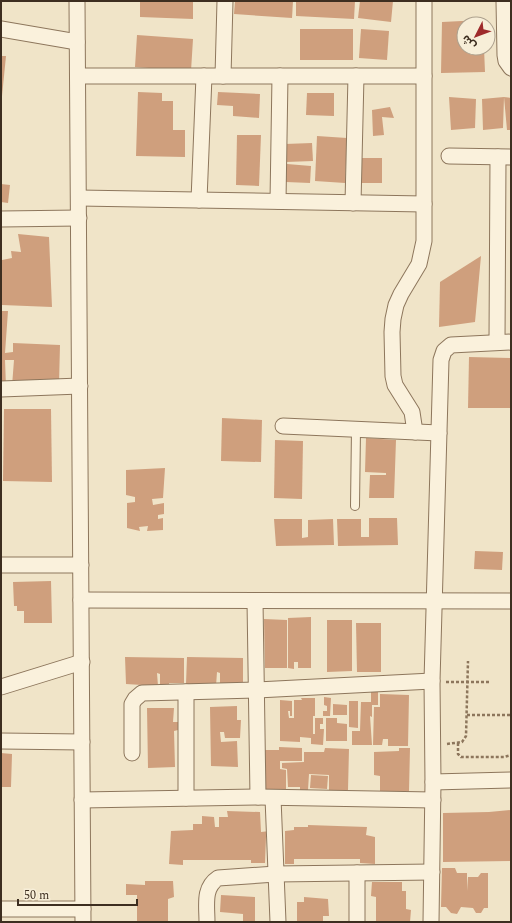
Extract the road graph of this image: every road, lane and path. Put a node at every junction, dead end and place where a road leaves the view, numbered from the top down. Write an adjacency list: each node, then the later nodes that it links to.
1 (77, 1): 6 (street)
2 (225, 1): 10 (street)
3 (424, 1): 13 (street)
4 (504, 1): 7 (street)
5 (1, 29): 6 (street)
6 (77, 42): 8 (street)
7 (511, 68)
8 (78, 76): 9 (street); 16 (street)
9 (204, 76): 10 (street); 17 (street)
10 (223, 76): 11 (street)
11 (280, 76): 12 (street); 18 (street)
12 (356, 76): 13 (street); 19 (street)
13 (424, 76): 20 (street)
14 (449, 156): 15 (street)
15 (504, 157): 23 (street)
16 (79, 198): 17 (street); 21 (street)
17 (199, 200): 18 (street)
18 (278, 200): 19 (street)
19 (353, 203): 20 (street)
20 (424, 204): 28 (street)
21 (79, 218): 22 (street); 24 (street)
22 (1, 219)
23 (504, 342): 29 (street)
24 (80, 386): 25 (street); 32 (street)
25 (1, 389)
26 (283, 426): 27 (street)
27 (356, 429): 28 (street); 30 (lane)
28 (415, 432): 29 (street)
29 (439, 433): 35 (street)
30 (355, 506)
31 (1, 565): 32 (street)
32 (81, 565): 33 (street)
33 (81, 600): 34 (street); 38 (street)
34 (255, 601): 35 (street); 43 (street)
35 (434, 601): 36 (street); 39 (street)
36 (511, 601)
37 (468, 661): 40 (path)
38 (82, 662): 42 (street); 48 (street)
39 (432, 681): 40 (path); 43 (street); 50 (street)
40 (468, 682): 41 (path); 45 (path)
41 (489, 682)
42 (1, 687)
43 (256, 690): 44 (street); 55 (street)
44 (186, 692): 51 (street); 56 (street)
45 (467, 715): 46 (path); 49 (path)
46 (511, 715)
47 (1, 741): 48 (street)
48 (82, 742): 57 (street)
49 (458, 743): 50 (path); 52 (path)
50 (433, 746): 54 (street)
51 (132, 753)
52 (511, 755)
53 (511, 780): 54 (street)
54 (433, 782): 58 (street)
55 (265, 797): 56 (street); 58 (street); 61 (street)
56 (186, 798): 57 (street)
57 (82, 800): 63 (street)
58 (432, 800): 59 (street)
59 (432, 872): 60 (street); 67 (street)
60 (357, 873): 61 (street); 66 (street)
61 (276, 874): 64 (street); 65 (street)
62 (1, 909): 63 (street)
63 (83, 915)
64 (207, 922)
65 (278, 922)
66 (357, 922)
67 (431, 922)

